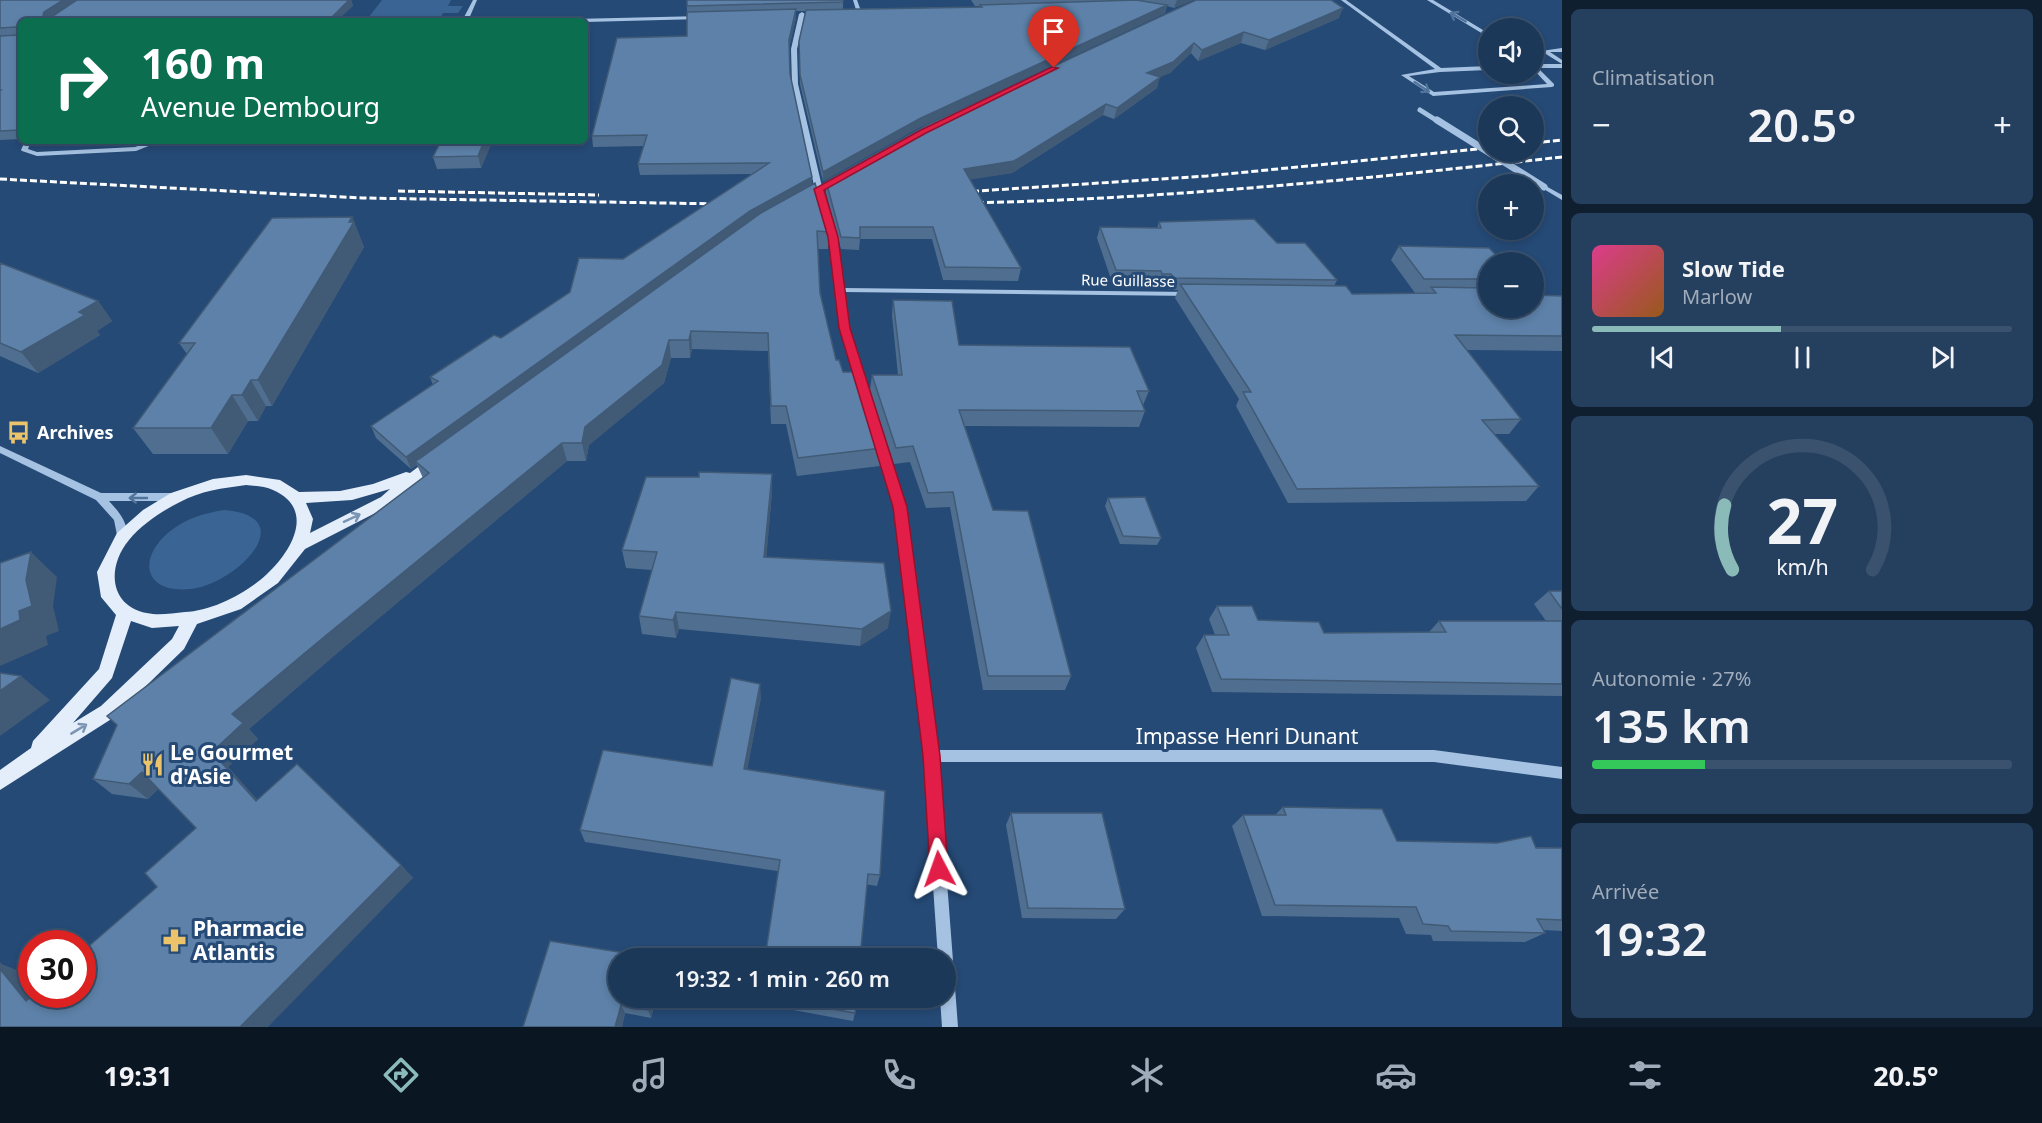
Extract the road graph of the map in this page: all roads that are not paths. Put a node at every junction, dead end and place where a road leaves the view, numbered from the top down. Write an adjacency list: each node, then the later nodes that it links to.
1 (476, 0): 12 (street)
2 (855, 0): 7 (street)
3 (1429, 0): 14 (street, one-way to 3)
4 (1344, 2): 19 (street)
5 (871, 12): 7 (street)
6 (849, 13): 7 (street)
7 (860, 13)
8 (802, 14): 9 (street); 10 (street); 25 (street)
9 (814, 14)
10 (790, 15)
11 (708, 17): 13 (street)
12 (467, 18)
13 (588, 21)
14 (1478, 29)
15 (1562, 50): 16 (street)
16 (1562, 64): 17 (street)
17 (1544, 65)
18 (1478, 68): 19 (street)
19 (1440, 70): 20 (street, one-way to 20)
20 (1544, 77)
21 (1420, 110): 26 (street, bridge)
22 (27, 144): 23 (street)
23 (150, 144)
24 (857, 168): 25 (main road)
25 (819, 189): 27 (main road); 28 (street)
26 (1562, 198)
27 (793, 204)
28 (839, 290): 29 (street, Rue Guillasse); 30 (street)
29 (1205, 295)
30 (865, 395)
31 (875, 429): 42 (street)
32 (0, 449): 35 (street)
33 (448, 450): 34 (main road)
34 (420, 471): 37 (main road); 39 (main road, one-way to 34)
35 (100, 497): 36 (street, one-way to 35); 38 (street)
36 (176, 497): 37 (main road); 38 (main road)
37 (296, 497): 39 (main road)
38 (122, 537): 40 (main road)
39 (300, 544): 41 (main road)
40 (125, 612): 41 (main road); 43 (main road)
41 (191, 619): 43 (main road, one-way to 41)
42 (931, 756): 44 (street, Impasse Henri Dunant); 46 (street)
43 (29, 760): 45 (main road)
44 (1562, 772)
45 (0, 781)
46 (950, 1027)

